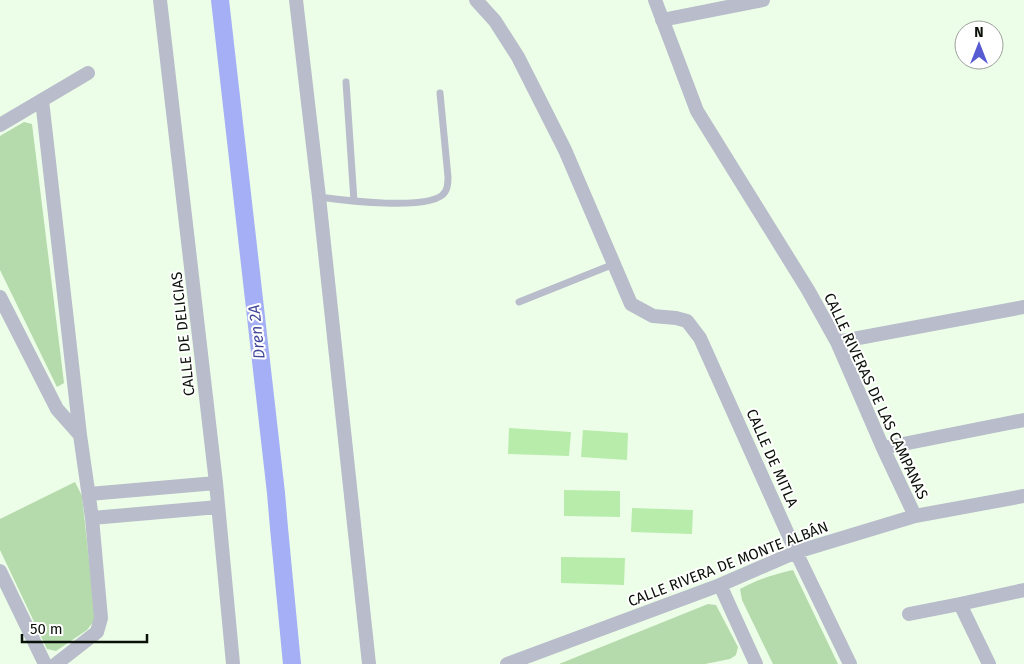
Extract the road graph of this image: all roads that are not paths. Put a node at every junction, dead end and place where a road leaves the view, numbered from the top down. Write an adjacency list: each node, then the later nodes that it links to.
1 (160, 0): 22 (street, CALLE DE DELICIAS)
2 (296, 0): 12 (street)
3 (476, 0): 14 (street)
4 (655, 0): 6 (street, CALLE RIVERAS DE LAS CAMPANAS)
5 (762, 0): 6 (street)
6 (662, 20): 18 (street, CALLE RIVERAS DE LAS CAMPANAS)
7 (88, 73): 10 (street)
8 (346, 82): 13 (lane)
9 (440, 93): 13 (lane)
10 (42, 100): 11 (street); 20 (street)
11 (0, 125)
12 (319, 197): 13 (lane); 37 (street)
13 (354, 202)
14 (614, 264): 16 (lane); 28 (street, CALLE DE MITLA)
15 (0, 297): 20 (street)
16 (519, 302)
17 (1024, 307): 18 (street)
18 (836, 342): 21 (street, CALLE RIVERAS DE LAS CAMPANAS)
19 (1024, 420): 21 (street)
20 (80, 435): 23 (street)
21 (883, 448): 26 (street, CALLE RIVERAS DE LAS CAMPANAS)
22 (216, 484): 23 (street); 25 (street, CALLE DE DELICIAS)
23 (89, 494): 27 (street)
24 (1024, 496): 26 (street, CALLE RIVERA DE MONTE ALBÁN)
25 (218, 507): 27 (street); 36 (street, CALLE DE DELICIAS)
26 (914, 516): 28 (street, CALLE RIVERA DE MONTE ALBÁN)
27 (92, 518): 35 (street)
28 (796, 552): 30 (street, CALLE RIVERA DE MONTE ALBÁN); 40 (street, CALLE DE MITLA)
29 (0, 571): 34 (street)
30 (720, 585): 38 (street, CALLE RIVERA DE MONTE ALBÁN); 39 (street)
31 (1024, 590): 32 (street)
32 (960, 604): 33 (street); 41 (street)
33 (909, 614)
34 (46, 664)
35 (56, 664)
36 (234, 664)
37 (369, 664)
38 (507, 664)
39 (756, 664)
40 (850, 664)
41 (989, 664)

